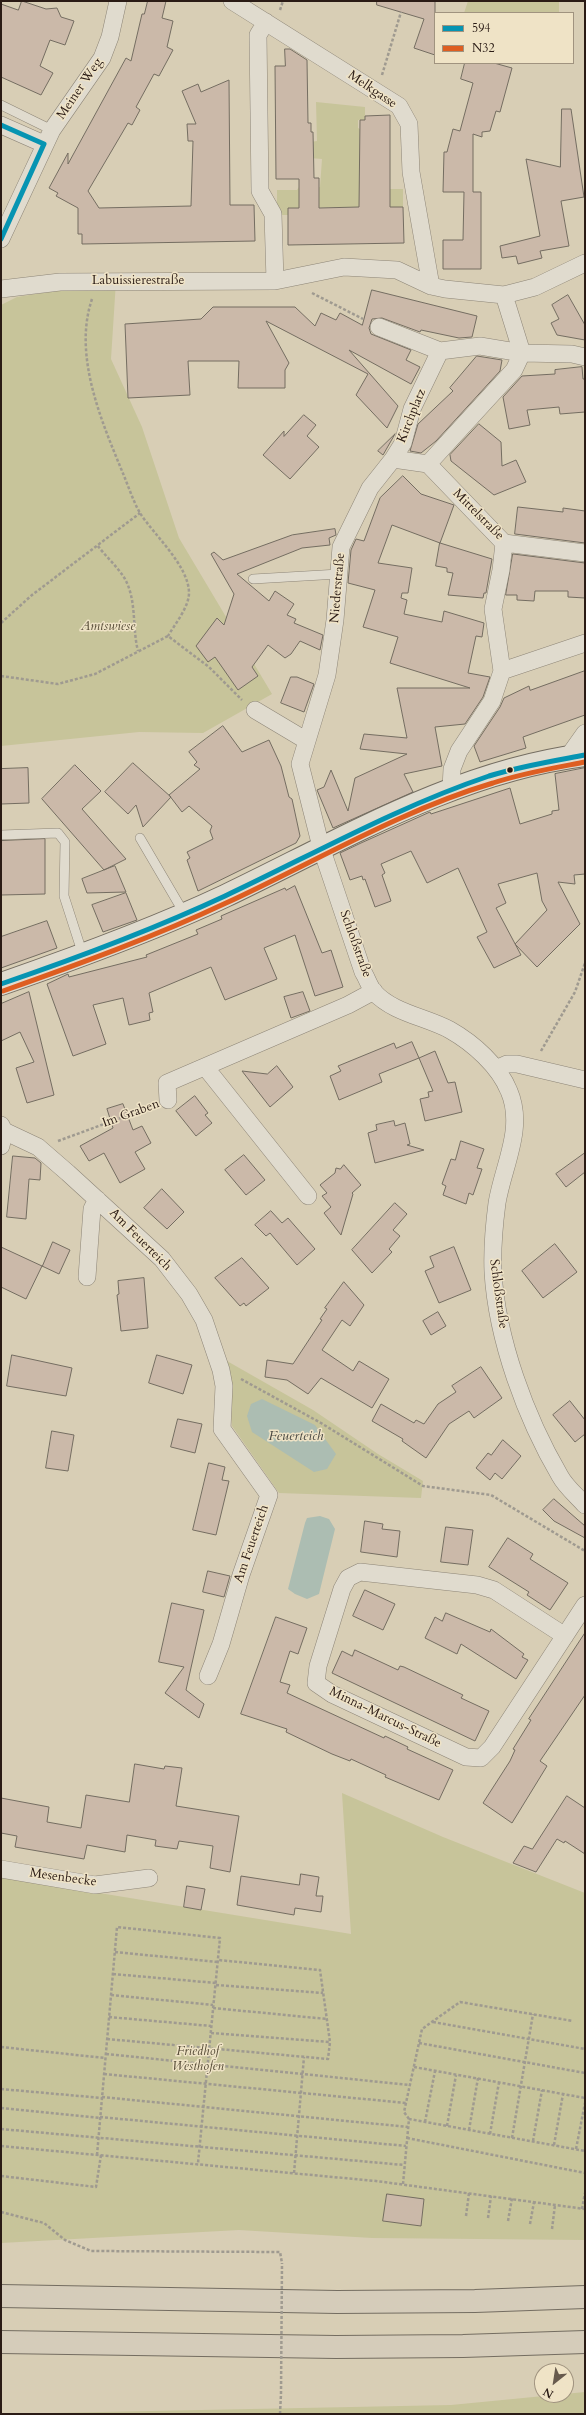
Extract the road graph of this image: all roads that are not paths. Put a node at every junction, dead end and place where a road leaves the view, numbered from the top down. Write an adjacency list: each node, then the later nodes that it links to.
1 (118, 1): 6 (street, Meiner Weg)
2 (232, 1): 3 (street, Melkgasse)
3 (266, 22): 9 (street); 10 (street, Melkgasse)
4 (1, 105): 6 (lane, Meiner Weg)
5 (1, 125): 6 (street)
6 (48, 137): 7 (street)
7 (1, 238)
8 (585, 262): 12 (street)
9 (280, 280): 10 (street, Labuissierestraße); 11 (street, Labuissierestraße)
10 (431, 286): 12 (street, Labuissierestraße)
11 (1, 289)
12 (504, 295): 15 (street)
13 (379, 326): 14 (street)
14 (440, 351): 15 (street); 17 (street, Kirchplatz)
15 (522, 353): 16 (street); 18 (street)
16 (585, 357)
17 (393, 459): 18 (street); 21 (street, Niederstraße)
18 (428, 464): 19 (street, Mittelstraße)
19 (504, 543): 20 (street, Mittelstraße); 24 (street)
20 (585, 553)
21 (339, 574): 22 (lane); 27 (street, Niederstraße)
22 (253, 579)
23 (585, 643): 24 (street)
24 (502, 671): 29 (street)
25 (255, 710): 27 (street)
26 (585, 733): 28 (street)
27 (307, 741): 32 (street, Niederstraße)
28 (576, 756): 29 (street)
29 (451, 789): 32 (street)
30 (1, 835): 34 (lane)
31 (140, 838): 33 (lane)
32 (321, 848): 33 (street); 36 (street, Schloßstraße)
33 (184, 913): 34 (street)
34 (83, 955): 35 (street)
35 (1, 984)
36 (374, 991): 37 (street, Im Graben); 38 (street, Schloßstraße)
37 (206, 1068): 40 (street, Im Graben); 42 (street)
38 (496, 1069): 39 (street); 45 (street, Schloßstraße)
39 (585, 1080)
40 (168, 1100)
41 (2, 1134): 43 (street, Am Feuerteich)
42 (308, 1196)
43 (97, 1199): 44 (street); 48 (street, Am Feuerteich)
44 (87, 1277)
45 (585, 1505)
46 (585, 1605): 47 (street, Minna-Marcus-Straße)
47 (565, 1636): 47 (street, Minna-Marcus-Straße)
48 (208, 1676)
49 (1, 1869): 50 (street, Mesenbecke)
50 (149, 1878)
51 (1, 2296): 52 (highway)
52 (585, 2297)
53 (1, 2342): 54 (highway)
54 (585, 2342)

